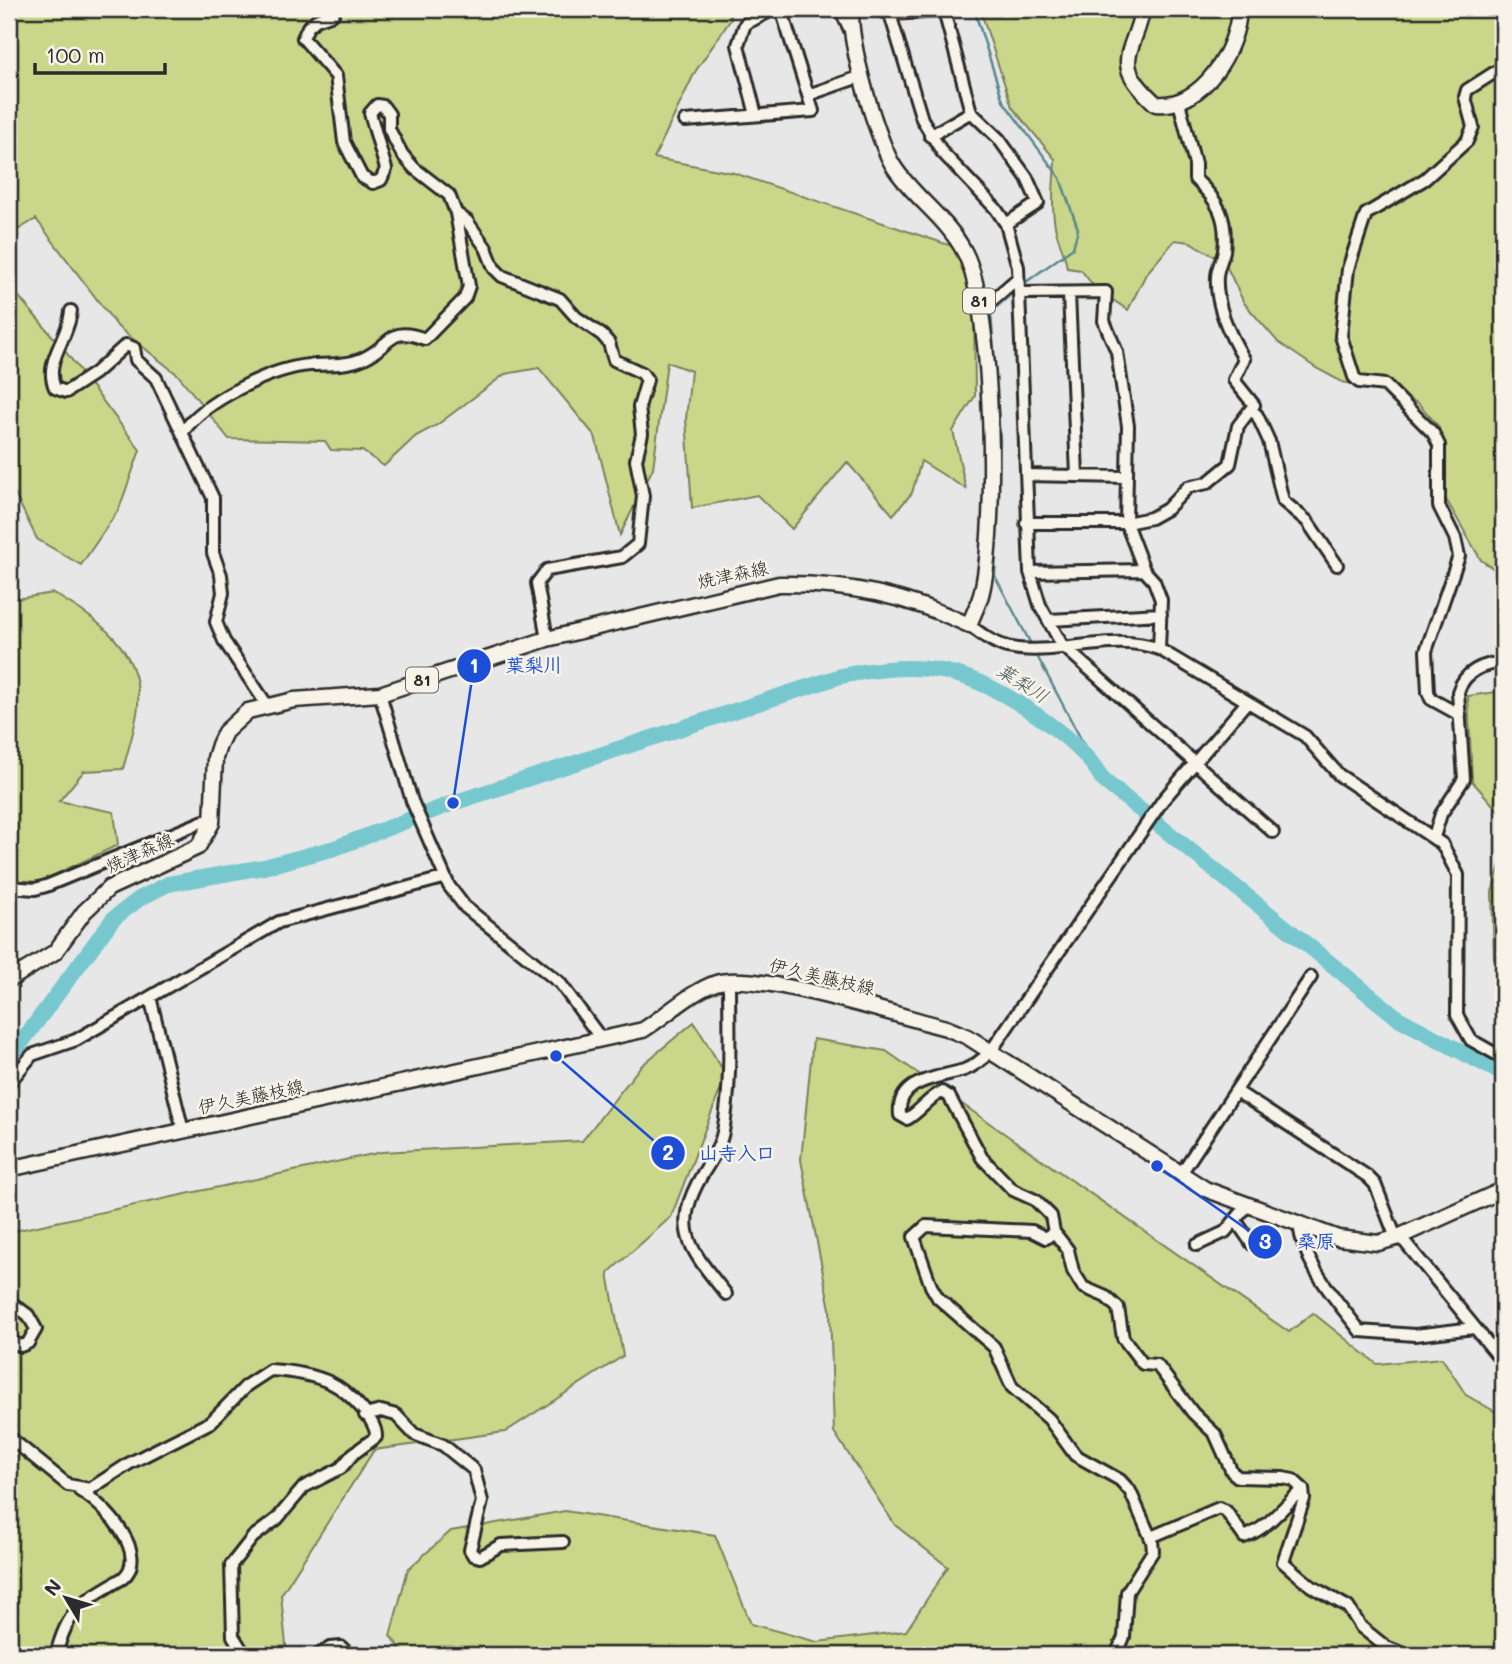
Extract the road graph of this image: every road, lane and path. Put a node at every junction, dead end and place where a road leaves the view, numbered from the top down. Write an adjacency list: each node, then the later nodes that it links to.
1 (335, 9): 19 (street)
2 (774, 9): 16 (street)
3 (781, 9): 13 (street)
4 (840, 9): 10 (street)
5 (852, 9): 10 (main road, 81)
6 (878, 9): 9 (street)
7 (1143, 9): 14 (main road)
8 (1239, 9): 14 (main road)
9 (890, 14): 15 (street); 18 (street)
10 (853, 36): 12 (main road, 81)
11 (1503, 67): 46 (street)
12 (862, 76): 13 (street); 24 (main road, 81)
13 (808, 95): 16 (street)
14 (1179, 102): 26 (street)
15 (971, 111): 18 (street); 20 (street)
16 (756, 115): 17 (street)
17 (685, 121)
18 (930, 135): 20 (street)
19 (456, 213): 27 (street); 39 (street)
20 (1006, 225): 21 (street)
21 (1018, 278): 22 (street); 24 (street)
22 (1019, 293): 23 (street); 28 (street)
23 (1069, 294): 29 (street); 30 (street)
24 (981, 310): 38 (main road, 81)
25 (71, 311): 27 (street)
26 (1251, 410): 32 (street); 33 (street)
27 (183, 432): 45 (street)
28 (1026, 475): 29 (street); 31 (street)
29 (1077, 475): 30 (street)
30 (1126, 477): 32 (street)
31 (1026, 523): 32 (street); 35 (street)
32 (1126, 523): 34 (street)
33 (1337, 565)
34 (1144, 570): 35 (street); 36 (street)
35 (1030, 572): 37 (street)
36 (1161, 614): 37 (street); 41 (street)
37 (1049, 620): 40 (street)
38 (969, 625): 39 (main road, 焼津森線 / 81); 40 (street)
39 (547, 639): 43 (main road, 焼津森線 / 81)
40 (1062, 645): 41 (street); 47 (street)
41 (1159, 649): 44 (street)
42 (1503, 663): 46 (street)
43 (380, 694): 45 (main road, 焼津森線 / 81); 51 (street)
44 (1247, 702): 47 (street); 50 (street)
45 (267, 705): 48 (main road, 焼津森線 / 81)
46 (1460, 715): 50 (street)
47 (1194, 764): 49 (street); 58 (street)
48 (212, 823): 52 (street); 54 (main road, 焼津森線)
49 (1273, 832)
50 (1434, 837): 59 (street)
51 (443, 878): 56 (street); 57 (street)
52 (9, 887)
53 (1311, 976): 61 (street)
54 (9, 980)
55 (729, 981): 57 (main road, 伊久美藤枝線); 58 (main road, 伊久美藤枝線); 73 (street)
56 (150, 997): 60 (street); 62 (street)
57 (602, 1040): 62 (main road, 伊久美藤枝線)
58 (991, 1051): 64 (main road, 伊久美藤枝線); 69 (street)
59 (1503, 1058)
60 (9, 1083)
61 (1236, 1091): 64 (street); 70 (street)
62 (183, 1131): 63 (main road, 伊久美藤枝線)
63 (9, 1169)
64 (1180, 1175): 66 (main road, 伊久美藤枝線)
65 (1503, 1191): 70 (main road, 伊久美藤枝線)
66 (1247, 1206): 67 (street); 68 (main road, 伊久美藤枝線)
67 (1236, 1222): 71 (street); 72 (street)
68 (1299, 1225): 70 (main road, 伊久美藤枝線); 75 (street)
69 (1054, 1232): 81 (street); 82 (street)
70 (1398, 1237): 75 (street)
71 (1252, 1244)
72 (1197, 1245)
73 (726, 1294)
74 (9, 1301): 76 (street)
75 (1474, 1328): 77 (street)
76 (9, 1341)
77 (1503, 1362)
78 (365, 1415): 80 (street); 83 (street); 85 (street)
79 (9, 1437): 80 (street)
80 (75, 1488): 84 (street)
81 (1303, 1489): 82 (street); 89 (street)
82 (1151, 1537): 88 (street)
83 (563, 1542)
84 (56, 1655)
85 (245, 1655)
86 (318, 1655): 87 (street)
87 (350, 1655)
88 (1116, 1655)
89 (1406, 1655)

